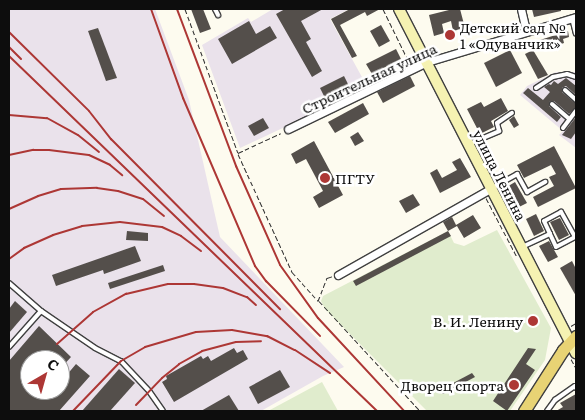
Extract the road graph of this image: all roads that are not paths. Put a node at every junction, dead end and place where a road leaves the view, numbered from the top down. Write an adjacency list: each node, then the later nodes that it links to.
1 (215, 9): 4 (lane)
2 (399, 9): 8 (main road, улица Ленина)
3 (521, 9): 6 (street)
4 (218, 16)
5 (574, 18): 6 (street, Строительная улица); 7 (lane)
6 (526, 31): 8 (street, Строительная улица)
7 (576, 34)
8 (427, 62): 18 (street, Строительная улица); 19 (main road, улица Ленина)
9 (576, 77): 10 (lane)
10 (536, 88)
11 (565, 90): 12 (lane)
12 (576, 100)
13 (552, 104): 16 (lane)
14 (576, 111): 16 (lane)
15 (512, 113): 19 (lane)
16 (569, 119): 17 (lane)
17 (563, 128)
18 (288, 129)
19 (469, 144): 21 (main road, улица Ленина)
20 (545, 182): 21 (lane)
21 (492, 188): 23 (main road, улица Ленина); 24 (street)
22 (550, 234): 22 (lane); 23 (lane)
23 (522, 248): 27 (main road, улица Ленина)
24 (338, 275)
25 (9, 283): 26 (lane)
26 (41, 310): 28 (lane); 31 (lane)
27 (572, 334): 29 (main road, улица Ленина); 32 (main road)
28 (9, 346)
29 (573, 355)
30 (576, 388): 33 (lane)
31 (163, 411)
32 (524, 411)
33 (547, 411)

